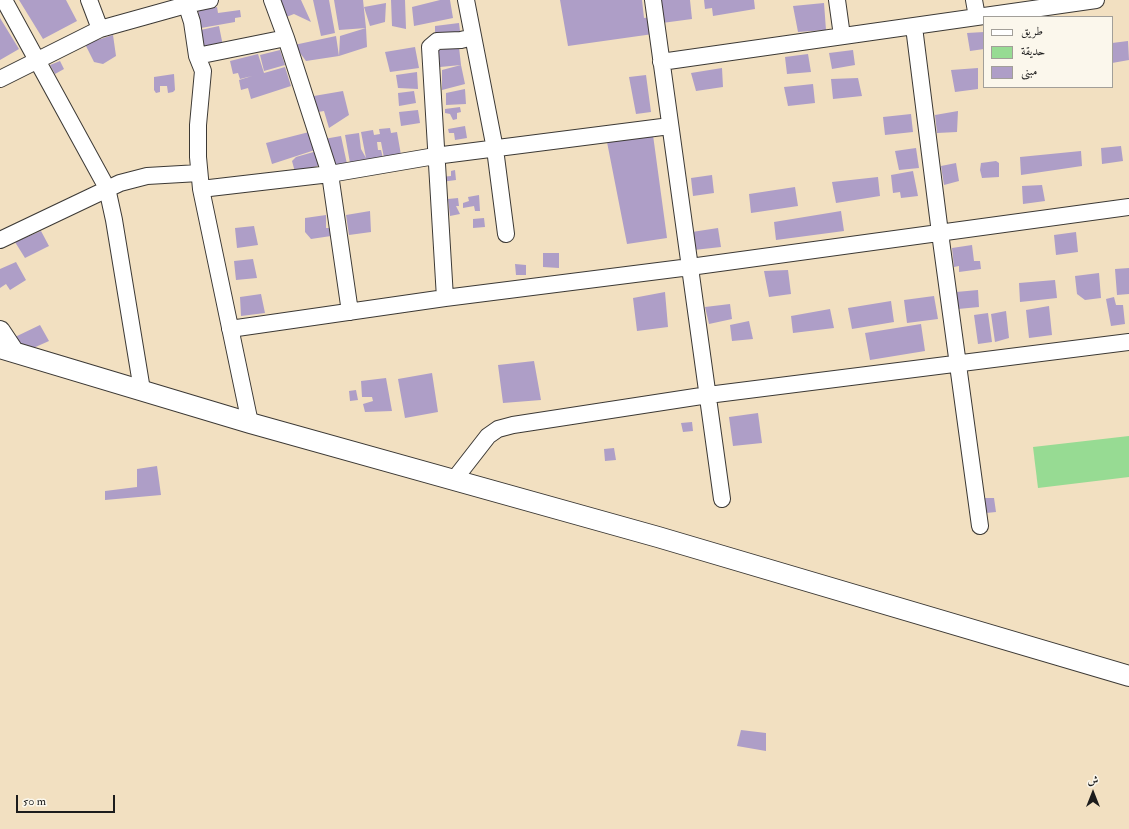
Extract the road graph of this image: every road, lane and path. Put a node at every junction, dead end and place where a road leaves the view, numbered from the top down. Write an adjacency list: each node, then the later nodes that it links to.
1 (4, 0): 20 (street)
2 (89, 0): 15 (street)
3 (210, 0): 10 (street)
4 (272, 0): 18 (street)
5 (466, 0): 17 (street)
6 (653, 0): 21 (street)
7 (837, 0): 16 (street)
8 (974, 0): 13 (street)
9 (1096, 0): 12 (street)
10 (186, 2): 15 (street); 19 (street)
11 (983, 16): 13 (street)
12 (984, 16)
13 (977, 17): 14 (street)
14 (914, 27): 16 (street); 31 (street)
15 (100, 29): 20 (street)
16 (842, 36): 21 (street)
17 (473, 37): 24 (street); 25 (street)
18 (286, 38): 19 (street); 27 (street)
19 (197, 56): 26 (street)
20 (37, 60): 22 (street); 28 (street)
21 (661, 62): 23 (street)
22 (0, 79)
23 (670, 126): 24 (street); 34 (street)
24 (494, 149): 25 (street); 32 (street)
25 (435, 156): 27 (street); 35 (street)
26 (199, 173): 28 (street); 29 (street)
27 (330, 174): 29 (street); 36 (street)
28 (107, 188): 33 (street); 42 (street)
29 (201, 189): 37 (street)
30 (1129, 207): 31 (street)
31 (940, 233): 34 (street); 41 (street)
32 (506, 234)
33 (0, 240)
34 (690, 268): 35 (street); 43 (street)
35 (445, 298): 36 (street)
36 (350, 312): 37 (street)
37 (230, 329): 44 (street)
38 (0, 331): 40 (street)
39 (1129, 342): 41 (street)
40 (7, 350): 42 (street)
41 (958, 364): 43 (street); 47 (street)
42 (142, 390): 44 (street)
43 (708, 395): 45 (street); 46 (street)
44 (250, 424): 45 (street)
45 (453, 481): 48 (street)
46 (722, 499)
47 (980, 526)
48 (1129, 676)

